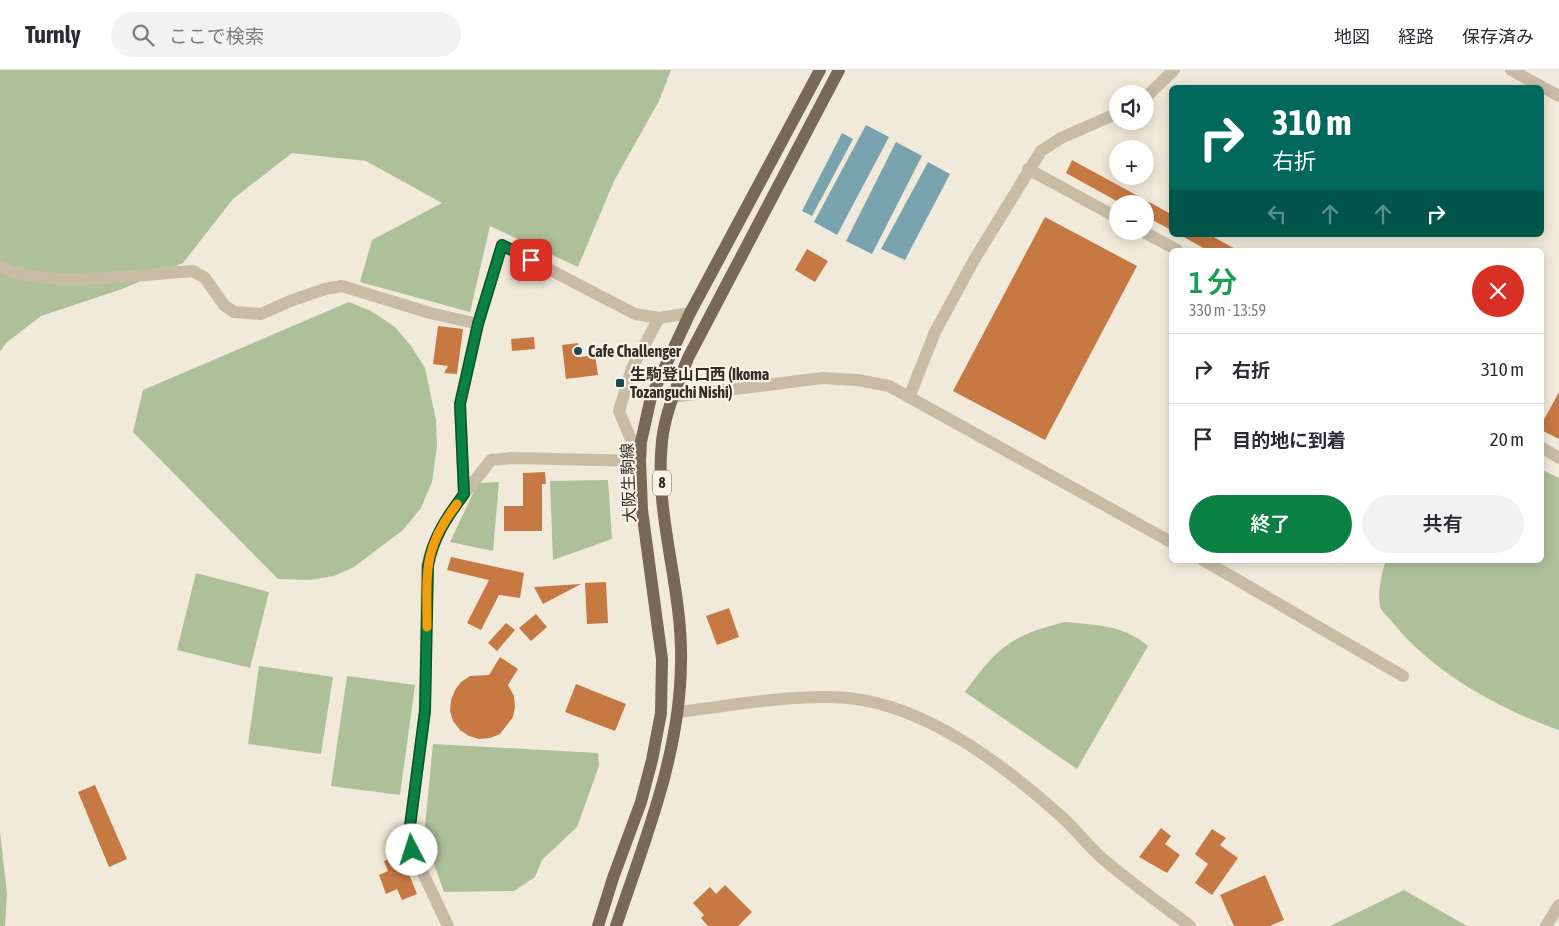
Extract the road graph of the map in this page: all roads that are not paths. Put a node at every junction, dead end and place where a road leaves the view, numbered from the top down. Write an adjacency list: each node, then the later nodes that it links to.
1 (820, 70): 15 (main road, 大阪生駒線 / 8)
2 (839, 70): 19 (main road, 大阪生駒線 / 8)
3 (1174, 70): 7 (street)
4 (1512, 70): 5 (street)
5 (1539, 85)
6 (1544, 88): 8 (street)
7 (1154, 89)
8 (1559, 96)
9 (1109, 118): 10 (street)
10 (1028, 169): 11 (street); 18 (street)
11 (1109, 213)
12 (1154, 238): 13 (street)
13 (1173, 248)
14 (0, 266): 17 (street)
15 (690, 313): 16 (street); 22 (main road, 大阪生駒線 / 8)
16 (659, 318): 17 (street); 22 (street)
17 (478, 324): 23 (street)
18 (910, 396): 19 (street); 24 (street)
19 (672, 398): 27 (main road, 大阪生駒線 / 8)
20 (1544, 449): 21 (street)
21 (1559, 458)
22 (640, 461): 23 (street); 30 (main road, 大阪生駒線 / 8)
23 (464, 494): 29 (street)
24 (1169, 541)
25 (1208, 563): 26 (street)
26 (1402, 676)
27 (678, 712): 31 (main road, 大阪生駒線 / 8); 32 (street)
28 (1559, 905): 33 (street)
29 (448, 926)
30 (598, 926)
31 (616, 926)
32 (1190, 926)
33 (1546, 926)

